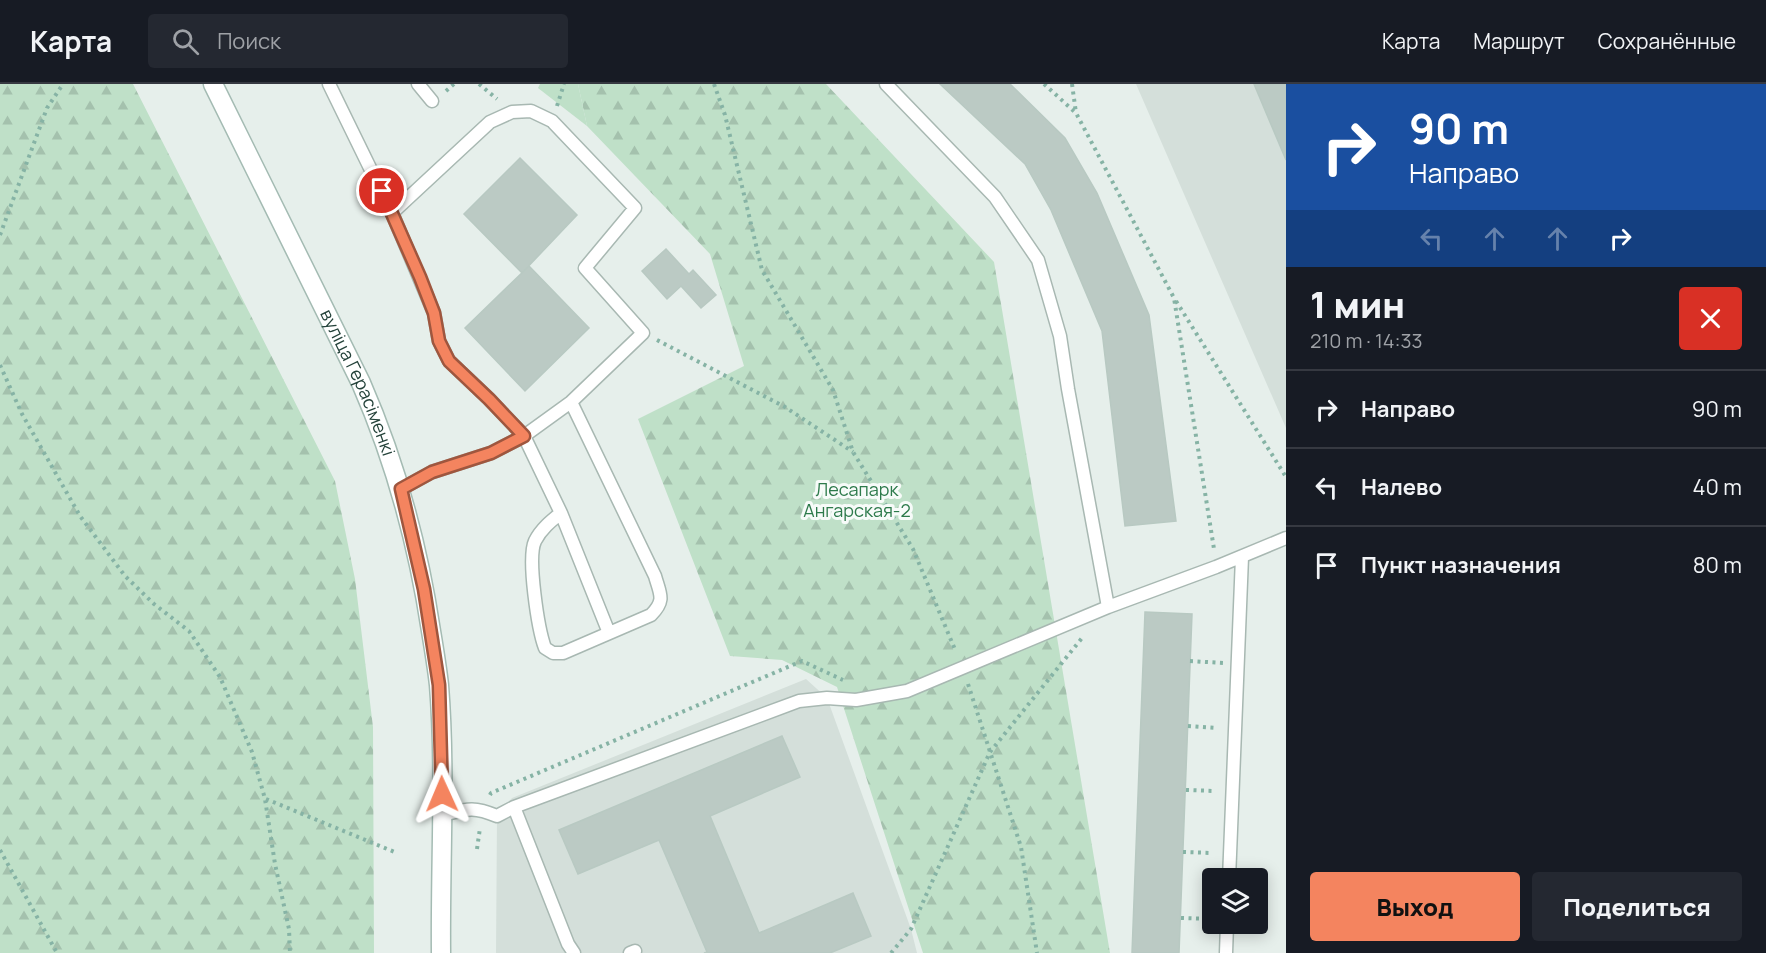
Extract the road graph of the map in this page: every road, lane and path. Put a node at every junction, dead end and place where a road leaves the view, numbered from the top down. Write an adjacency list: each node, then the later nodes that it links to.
1 (63, 84): 12 (path)
2 (213, 84): 20 (street, вуліца Герасіменкі)
3 (329, 84): 11 (lane)
4 (418, 84): 9 (lane)
5 (714, 84): 18 (path)
6 (886, 84): 25 (lane)
7 (1044, 84): 10 (path)
8 (1072, 84): 10 (path)
9 (432, 101)
10 (1076, 113): 13 (path)
11 (392, 213): 14 (lane); 17 (lane)
12 (0, 235)
13 (1174, 298): 19 (path); 24 (path)
14 (643, 333): 16 (lane); 18 (path)
15 (0, 365): 37 (path)
16 (571, 402): 17 (lane); 26 (lane)
17 (524, 436): 20 (lane); 21 (lane)
18 (853, 452): 30 (path)
19 (1286, 477)
20 (401, 489): 40 (street, вуліца Герасіменкі)
21 (561, 513): 26 (lane); 26 (lane)
22 (1286, 538): 23 (lane)
23 (1242, 557): 24 (lane); 29 (lane)
24 (1216, 567): 25 (lane)
25 (1107, 607): 30 (lane)
26 (609, 633)
27 (1085, 634): 34 (path)
28 (1190, 661): 29 (path)
29 (1237, 663): 33 (lane)
30 (963, 668): 31 (lane); 34 (path)
31 (879, 696): 38 (lane); 39 (path)
32 (1188, 726): 33 (path)
33 (1235, 728): 36 (lane)
34 (990, 752): 54 (path); 55 (path)
35 (1186, 790): 36 (path)
36 (1232, 792): 45 (lane)
37 (265, 799): 44 (path); 51 (path)
38 (514, 807): 39 (lane); 53 (lane)
39 (483, 810): 40 (lane); 41 (path)
40 (442, 814): 52 (street, вуліца Герасіменкі)
41 (477, 849)
42 (0, 850): 50 (path)
43 (1183, 852): 45 (path)
44 (397, 853)
45 (1230, 854): 46 (lane)
46 (1229, 868)
47 (1181, 918): 48 (path)
48 (1202, 919)
49 (1227, 934): 56 (lane)
50 (57, 953)
51 (290, 953)
52 (441, 953)
53 (573, 953)
54 (891, 953)
55 (1037, 953)
56 (1226, 953)

